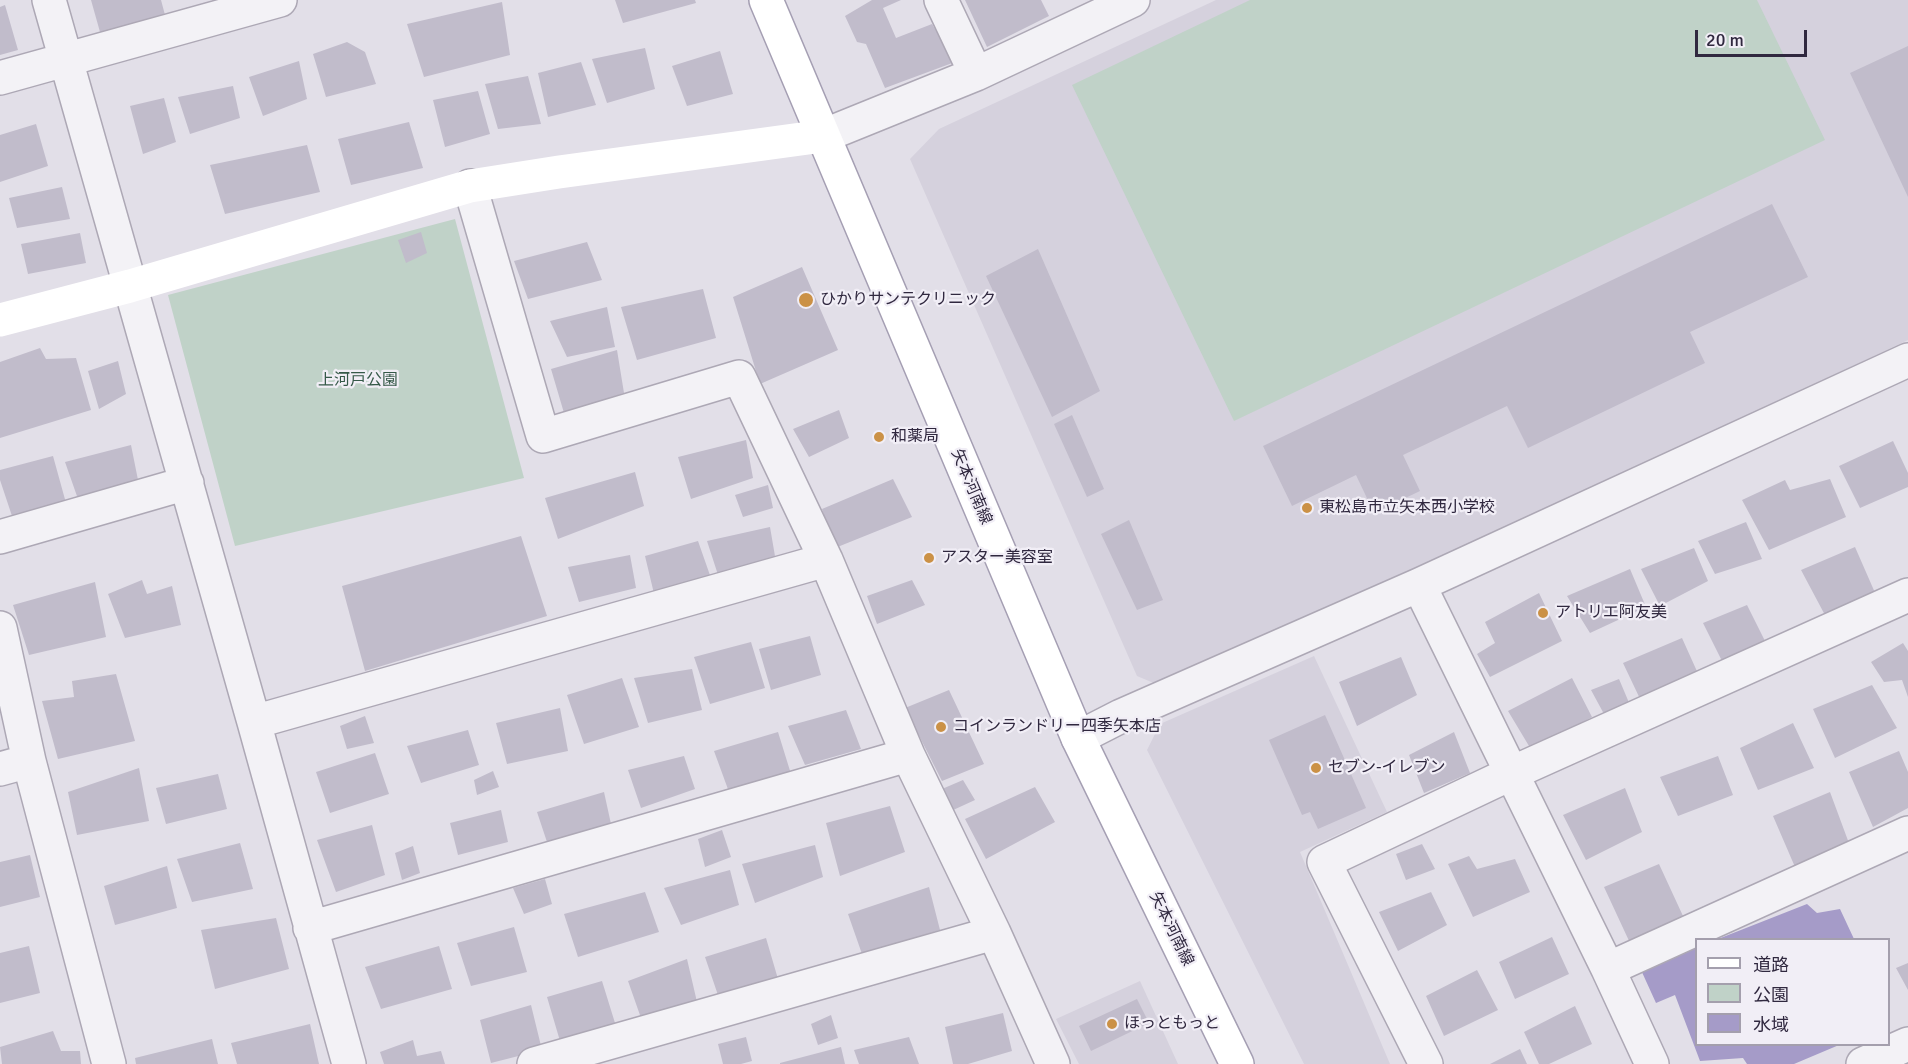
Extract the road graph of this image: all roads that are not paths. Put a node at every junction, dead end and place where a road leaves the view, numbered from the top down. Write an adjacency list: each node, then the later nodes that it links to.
1 (49, 0): 6 (street)
2 (280, 0): 6 (street)
3 (766, 0): 9 (main road, 矢本河南線)
4 (941, 0): 7 (street)
5 (1133, 0): 7 (street)
6 (66, 61): 8 (street); 11 (street)
7 (976, 74): 9 (street)
8 (0, 78)
9 (823, 136): 10 (main road); 21 (main road, 矢本河南線)
10 (470, 186): 11 (main road); 16 (street)
11 (130, 286): 12 (main road); 14 (street)
12 (0, 320)
13 (1908, 360): 17 (street)
14 (187, 483): 15 (street); 20 (street)
15 (0, 537)
16 (826, 560): 20 (street); 22 (street)
17 (1419, 585): 21 (street); 24 (street)
18 (1908, 595): 24 (street)
19 (0, 628): 23 (street)
20 (254, 722): 26 (street)
21 (1078, 738): 34 (main road, 矢本河南線)
22 (908, 755): 26 (street); 27 (street)
23 (14, 765): 30 (street)
24 (1512, 773): 28 (street); 35 (street)
25 (1908, 833): 28 (street)
26 (310, 928): 31 (street)
27 (994, 933): 32 (street); 33 (street)
28 (1608, 969): 36 (street)
29 (1908, 1044): 37 (street)
30 (109, 1064)
31 (349, 1064)
32 (534, 1064)
33 (1053, 1064)
34 (1237, 1064)
35 (1426, 1064)
36 (1652, 1064)
37 (1863, 1064)

